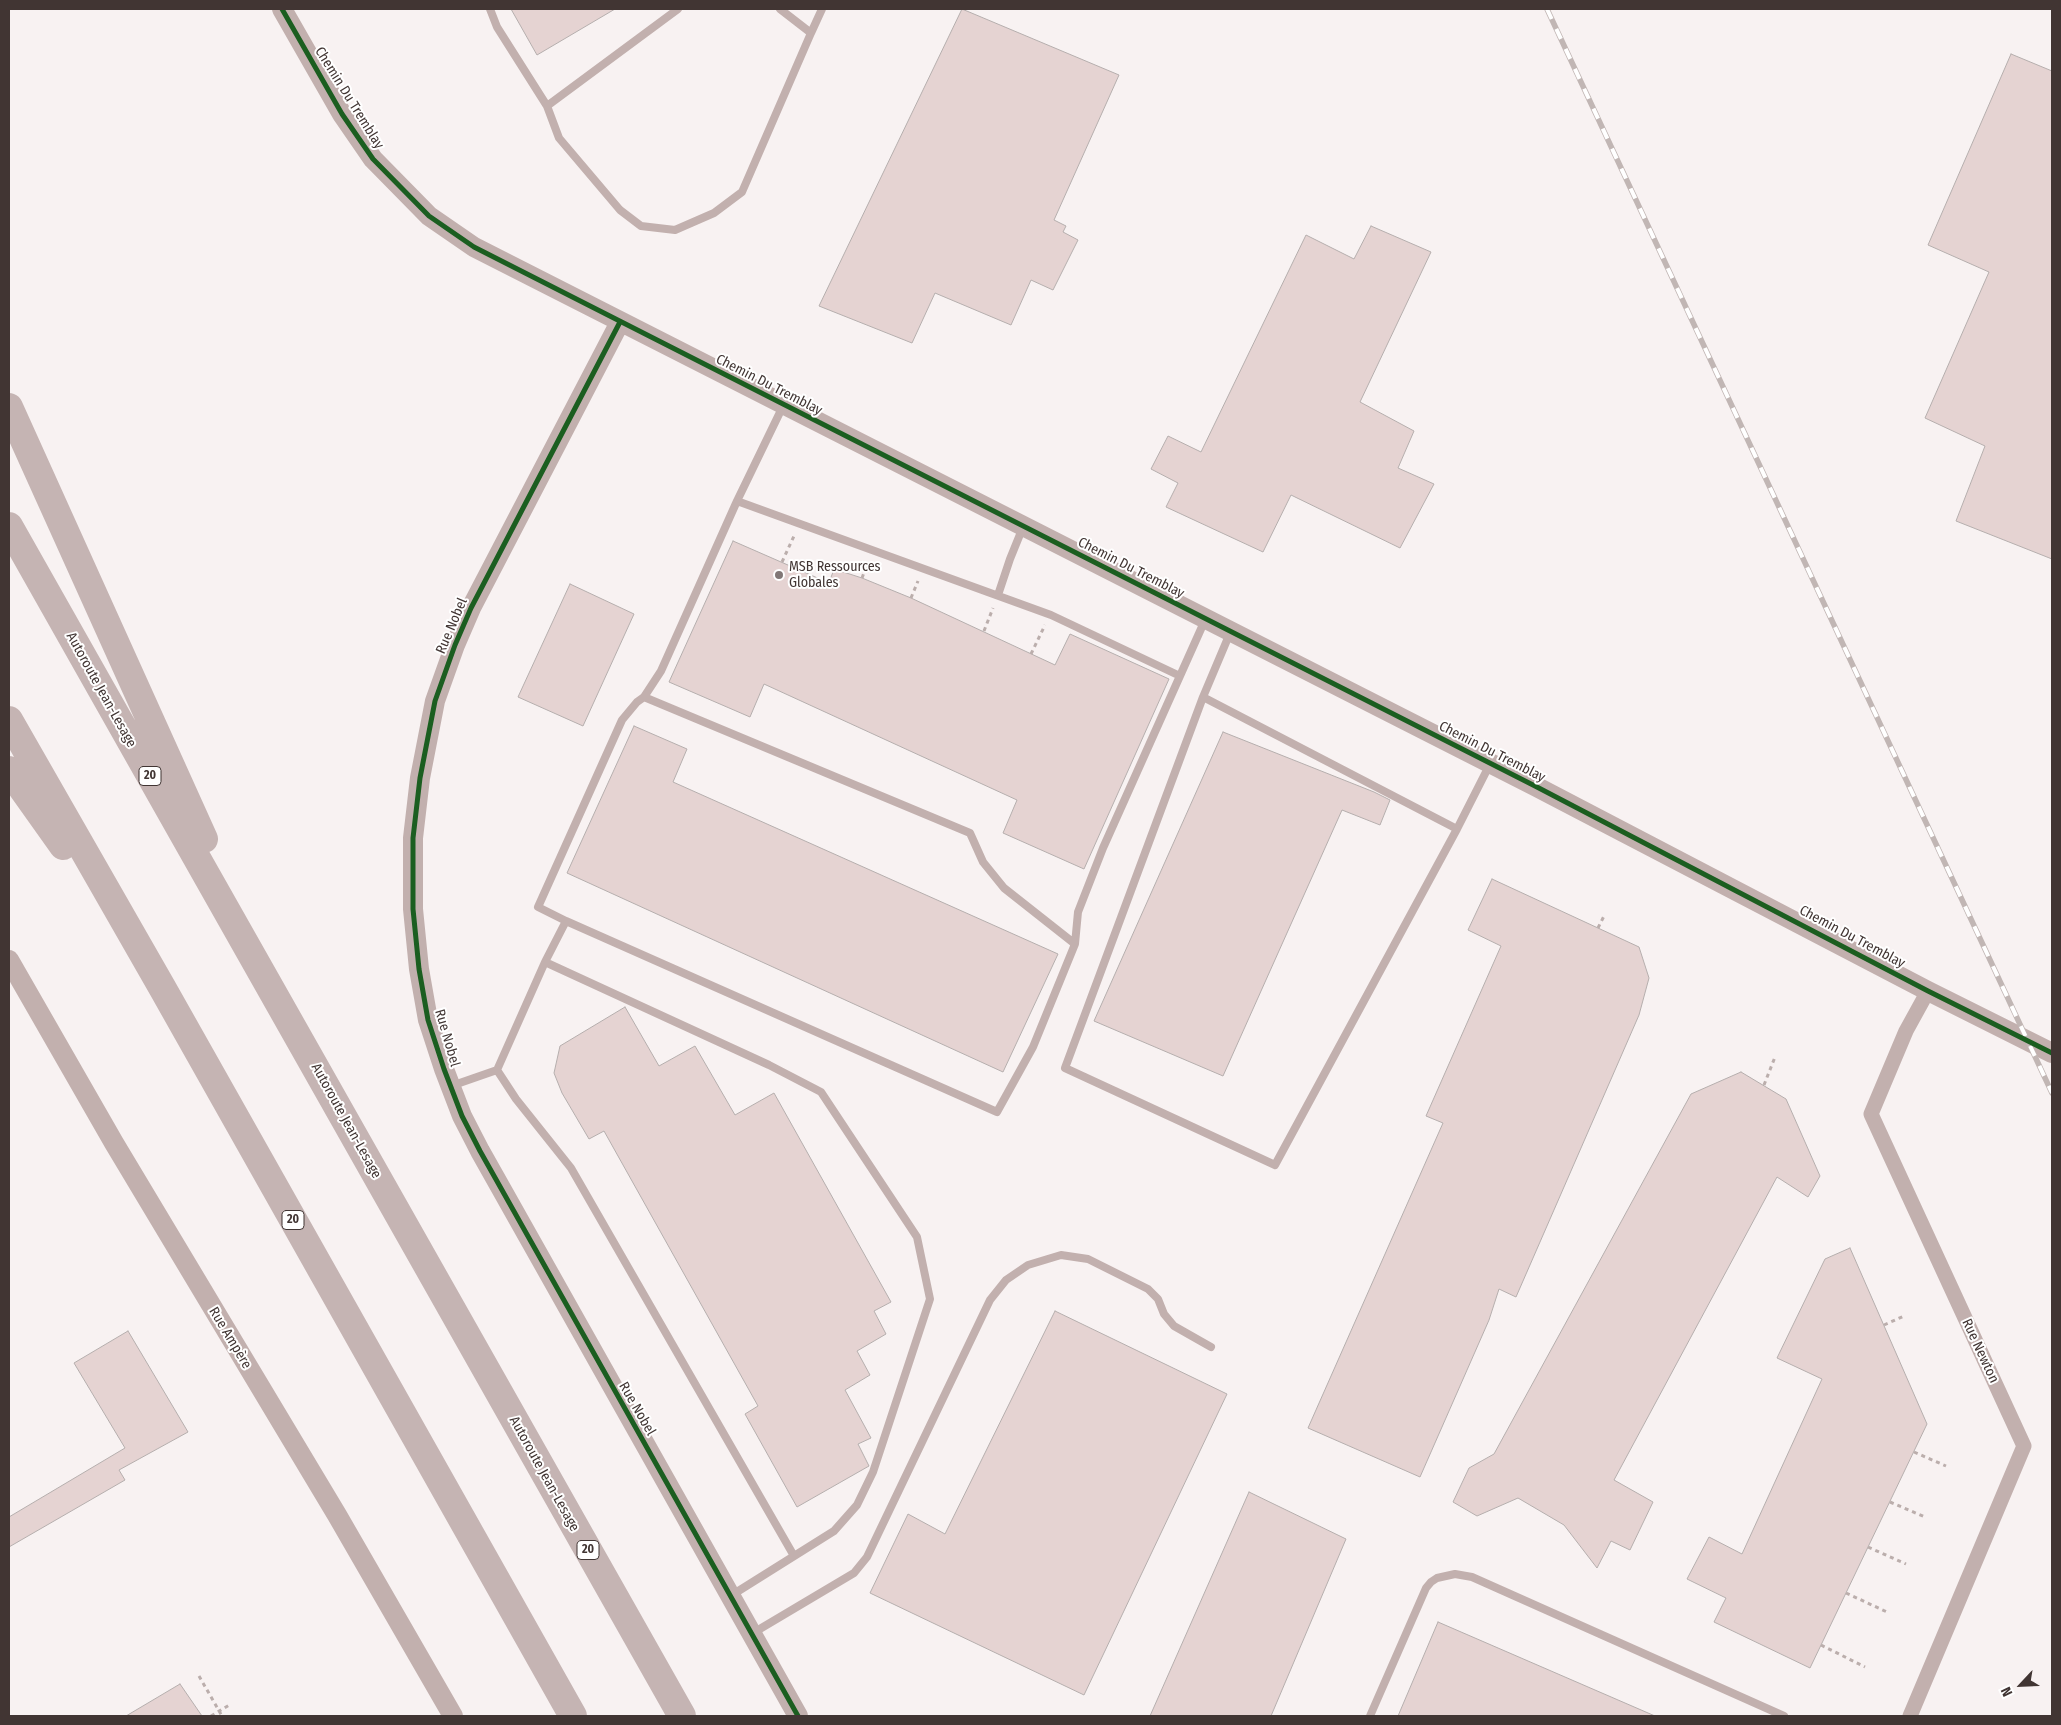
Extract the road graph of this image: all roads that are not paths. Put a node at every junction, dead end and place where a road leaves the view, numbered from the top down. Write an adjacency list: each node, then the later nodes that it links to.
1 (282, 9): 8 (street, Chemin Du Tremblay)
2 (490, 9): 7 (lane)
3 (678, 9): 7 (lane)
4 (780, 9): 6 (lane)
5 (822, 9): 6 (lane)
6 (811, 33): 7 (lane)
7 (547, 106)
8 (620, 322): 9 (street, Chemin Du Tremblay); 33 (street, Rue Nobel)
9 (783, 405): 11 (lane); 13 (street, Chemin Du Tremblay)
10 (9, 407): 28 (highway)
11 (737, 501): 14 (lane); 18 (lane)
12 (9, 526): 28 (highway, Autoroute Jean-Lesage / 20)
13 (1024, 526): 14 (lane); 15 (street, Chemin Du Tremblay)
14 (998, 596): 17 (lane)
15 (1206, 619): 16 (street, Chemin Du Tremblay); 17 (lane)
16 (1231, 632): 19 (lane); 21 (street, Chemin Du Tremblay)
17 (1180, 676): 25 (lane)
18 (644, 697): 24 (lane); 25 (lane)
19 (1203, 697): 23 (lane); 23 (lane)
20 (9, 720): 29 (highway, 20)
21 (1490, 764): 23 (lane); 30 (street, Chemin Du Tremblay)
22 (9, 770): 29 (highway)
23 (1457, 829)
24 (566, 921): 25 (lane); 27 (lane)
25 (1075, 944)
26 (9, 960): 38 (street, Rue Ampère)
27 (545, 962): 32 (lane); 35 (lane)
28 (265, 978): 40 (highway, Autoroute Jean-Lesage / 20)
29 (163, 989): 39 (highway, 20)
30 (1928, 990): 31 (street, Chemin Du Tremblay); 44 (street, Rue Newton)
31 (2052, 1053)
32 (497, 1070): 33 (lane); 35 (lane)
33 (450, 1086): 36 (street, Rue Nobel)
34 (1211, 1347): 37 (lane)
35 (794, 1556): 36 (lane)
36 (730, 1596): 37 (street, Rue Nobel)
37 (751, 1634): 41 (street, Rue Nobel)
38 (453, 1716)
39 (573, 1716)
40 (682, 1716)
41 (798, 1716)
42 (1370, 1716): 43 (lane)
43 (1784, 1716)
44 (1910, 1716)

